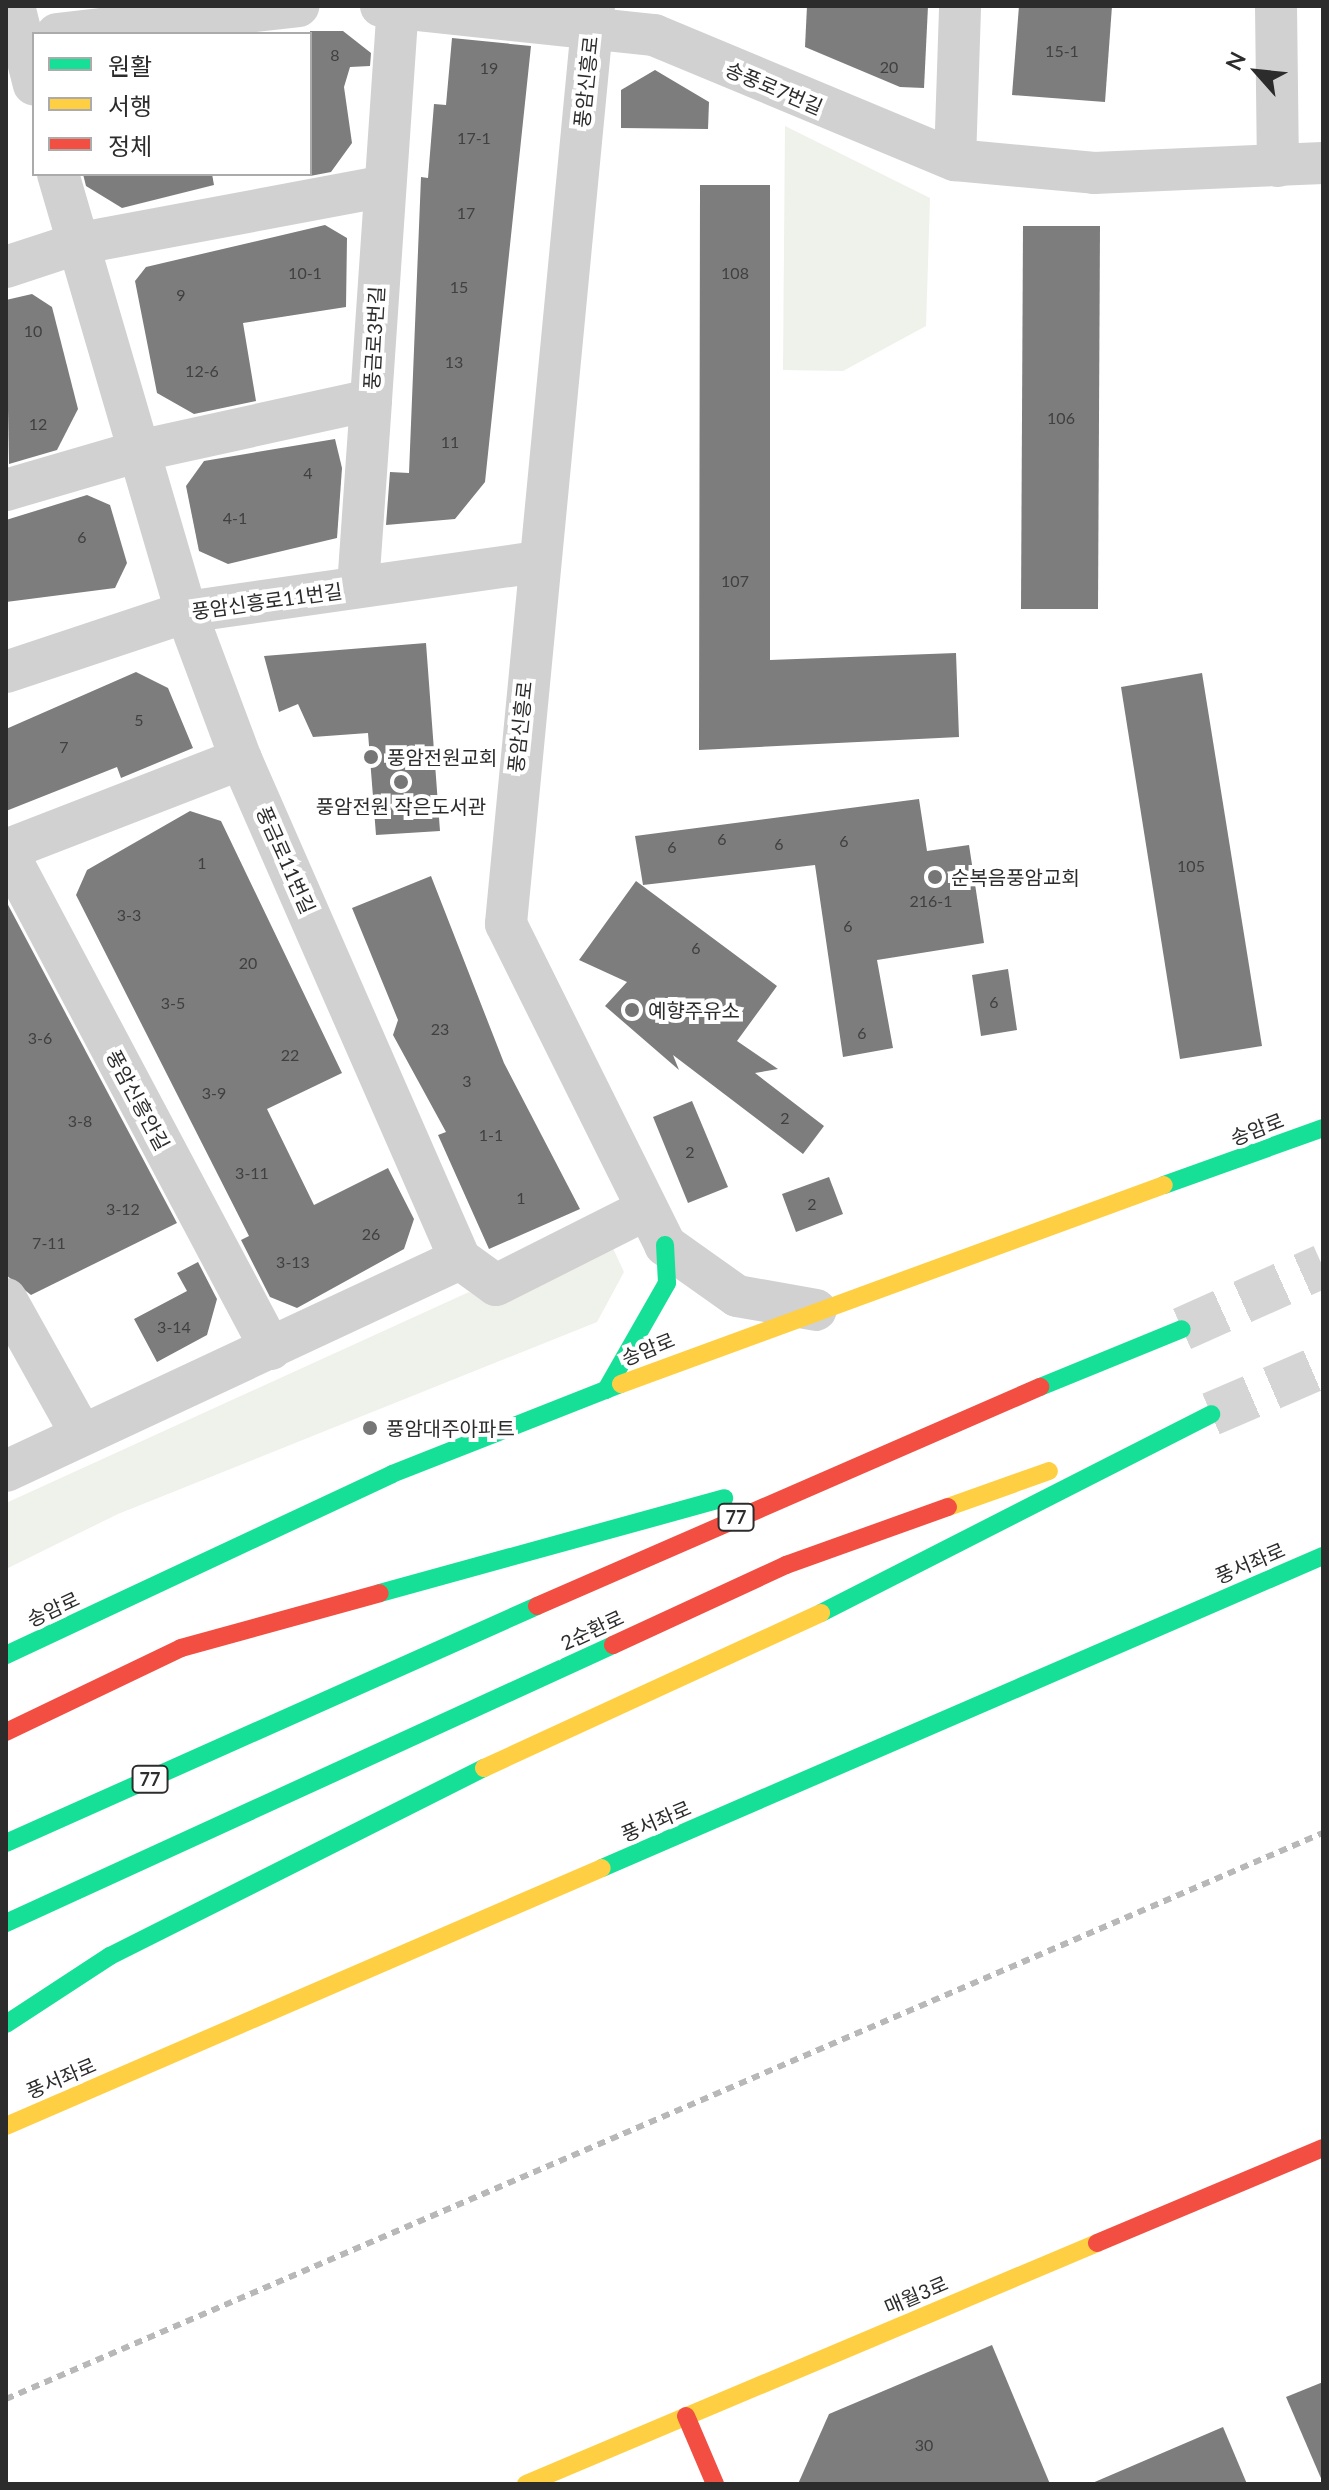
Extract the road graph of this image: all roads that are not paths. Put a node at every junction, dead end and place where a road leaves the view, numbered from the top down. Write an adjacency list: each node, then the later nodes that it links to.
1 (298, 6): 6 (street)
2 (960, 6): 8 (street)
3 (1276, 6): 10 (street)
4 (392, 7): 5 (street, 송풍로7번길); 12 (street, 풍금로3번길)
5 (593, 15): 8 (street, 송풍로7번길); 18 (street, 풍암신흥로)
6 (26, 32): 7 (street)
7 (32, 72)
8 (955, 160): 10 (street, 송풍로7번길)
9 (1323, 163): 10 (street, 송풍로7번길)
10 (1278, 166)
11 (59, 176): 13 (street, 풍금로11번길)
12 (381, 187): 13 (street); 15 (street, 풍금로3번길)
13 (76, 244): 14 (street); 16 (street, 풍금로11번길)
14 (6, 267)
15 (371, 400): 16 (street, 풍금로3번길); 19 (street)
16 (143, 450): 17 (street); 20 (street, 풍금로11번길)
17 (6, 490)
18 (536, 562): 19 (street, 풍암신흥로11번길); 25 (street, 풍암신흥로)
19 (358, 587): 20 (street, 풍암신흥로11번길)
20 (186, 612): 21 (street, 풍암신흥로11번길); 22 (street, 풍금로11번길)
21 (6, 672)
22 (241, 759): 23 (street, 풍암신흥안길); 26 (street, 풍금로11번길)
23 (6, 850): 30 (street, 풍암신흥안길)
24 (1323, 1128): 28 (main road, 송암로)
25 (656, 1227): 26 (street); 28 (street, 풍암신흥로); 31 (main road)
26 (460, 1259): 30 (street)
27 (6, 1299): 32 (street)
28 (816, 1310): 31 (main road, 송암로)
29 (1182, 1329): 33 (main road, 77)
30 (271, 1349): 32 (street)
31 (606, 1390): 36 (main road, 송암로)
32 (81, 1434): 34 (street)
33 (865, 1459): 37 (main road); 38 (main road, 77)
34 (6, 1471)
35 (1323, 1556): 41 (main road, 풍서좌로)
36 (6, 1655)
37 (6, 1732)
38 (6, 1843)
39 (6, 1923): 40 (main road, 2순환로)
40 (6, 2024)
41 (6, 2126)
42 (1323, 2148): 43 (main road, 매월3로)
43 (686, 2416): 44 (main road, 매월3로); 45 (main road)
44 (526, 2484)
45 (715, 2484)

